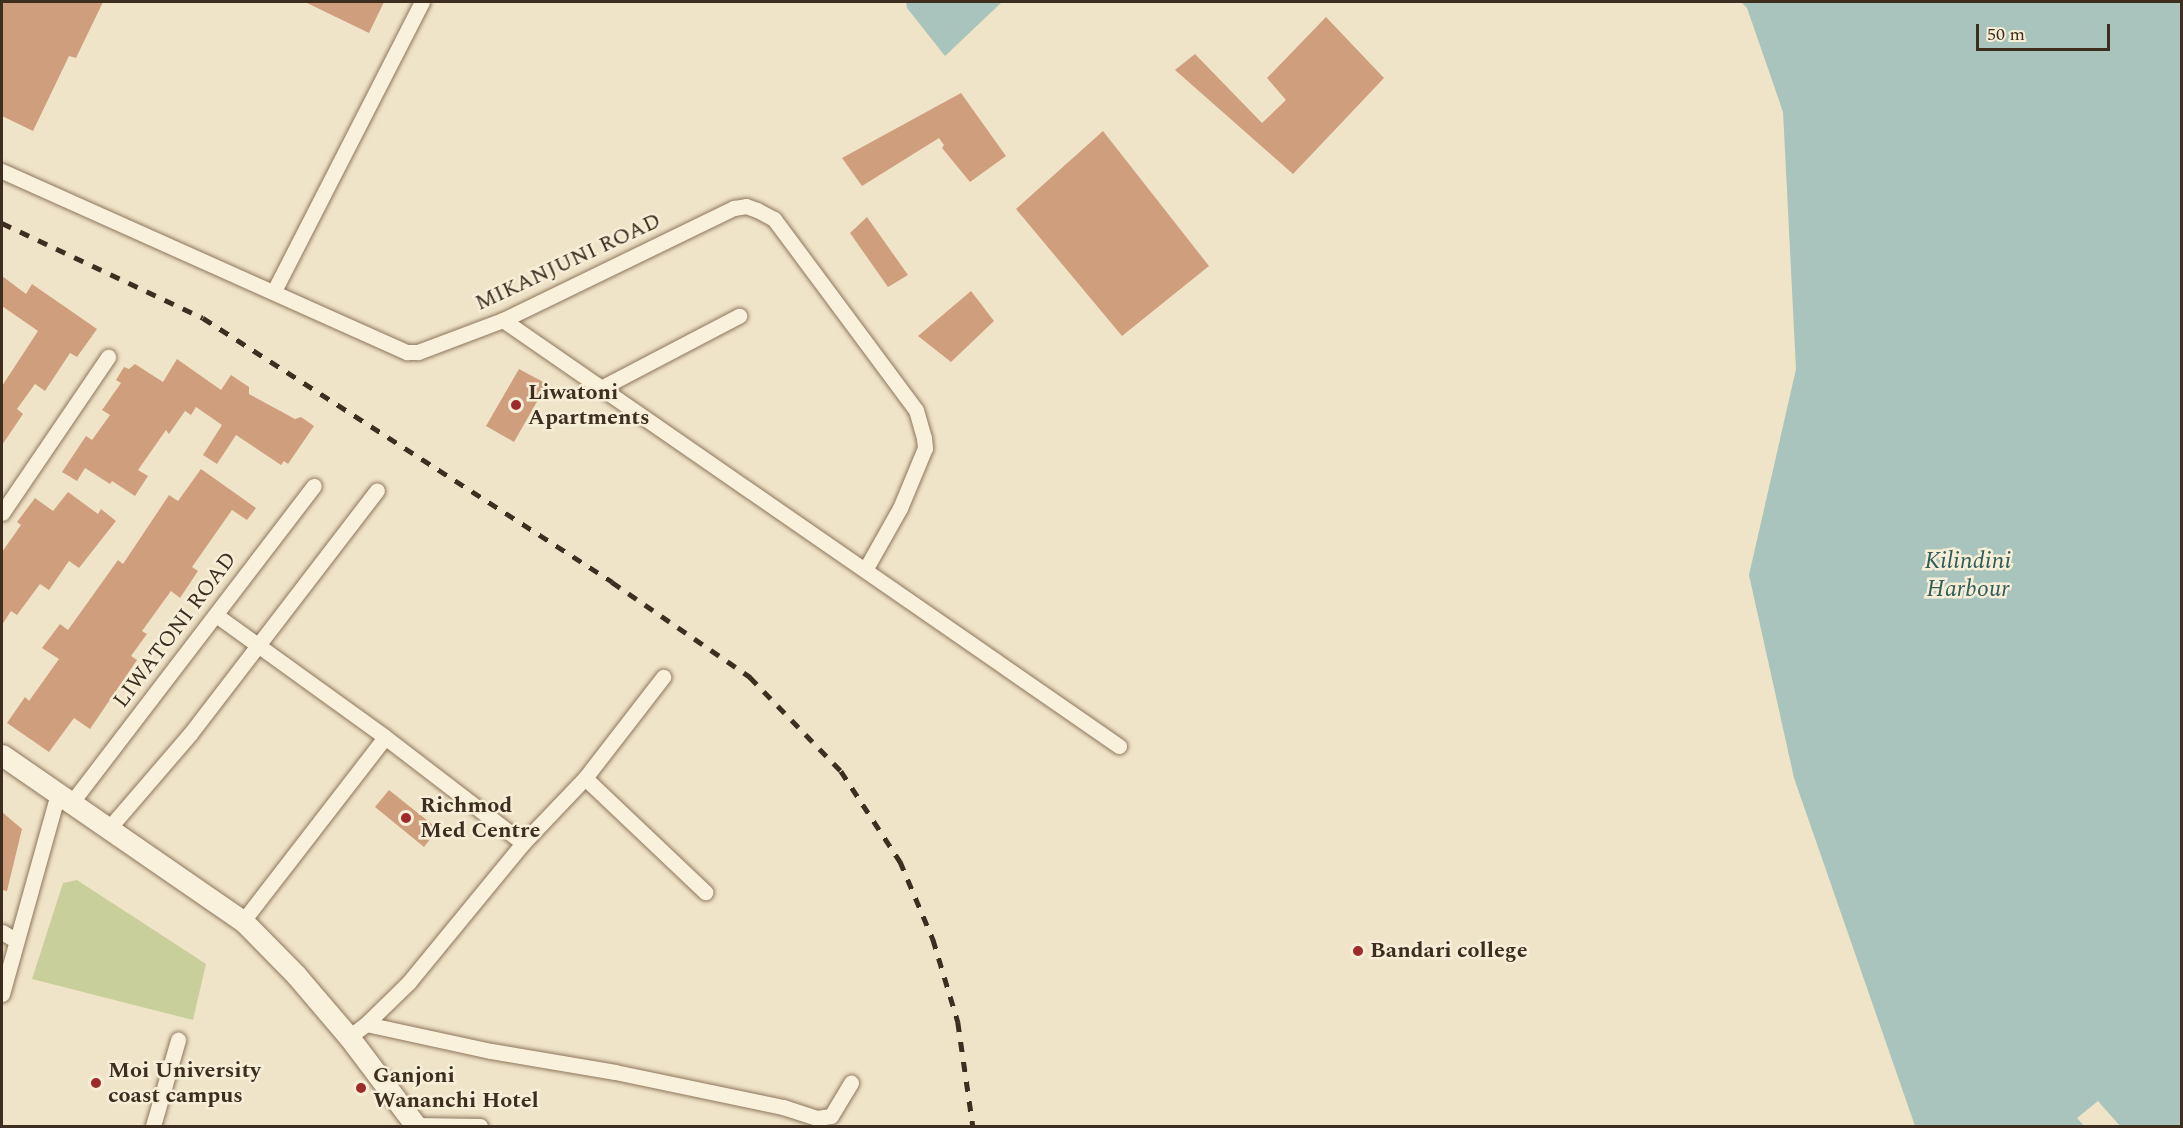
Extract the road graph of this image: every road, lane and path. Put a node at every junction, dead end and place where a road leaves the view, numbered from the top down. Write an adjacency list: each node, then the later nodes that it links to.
1 (422, 2): 3 (street)
2 (2, 171): 3 (street, MIKANJUNI ROAD)
3 (274, 291): 5 (street, MIKANJUNI ROAD)
4 (739, 316): 7 (street)
5 (503, 320): 7 (street); 11 (street, MIKANJUNI ROAD)
6 (108, 357): 10 (street)
7 (602, 388): 11 (street)
8 (314, 486): 12 (street, LIWATONI ROAD)
9 (377, 490): 13 (street)
10 (2, 513)
11 (865, 570): 16 (street)
12 (216, 615): 13 (street); 19 (street, LIWATONI ROAD)
13 (257, 644): 15 (street); 20 (street)
14 (663, 677): 18 (street)
15 (385, 737): 21 (street); 23 (street)
16 (1119, 746)
17 (2, 755): 19 (street)
18 (585, 778): 21 (street); 22 (street)
19 (65, 797): 20 (street); 25 (street)
20 (110, 827): 23 (street)
21 (523, 843): 27 (street)
22 (705, 892)
23 (243, 921): 27 (street)
24 (2, 932): 25 (street)
25 (17, 941): 26 (street)
26 (2, 994)
27 (357, 1030): 29 (street); 31 (street)
28 (178, 1040): 30 (street)
29 (851, 1083)
30 (153, 1126)
31 (415, 1126): 32 (street)
32 (480, 1126)

